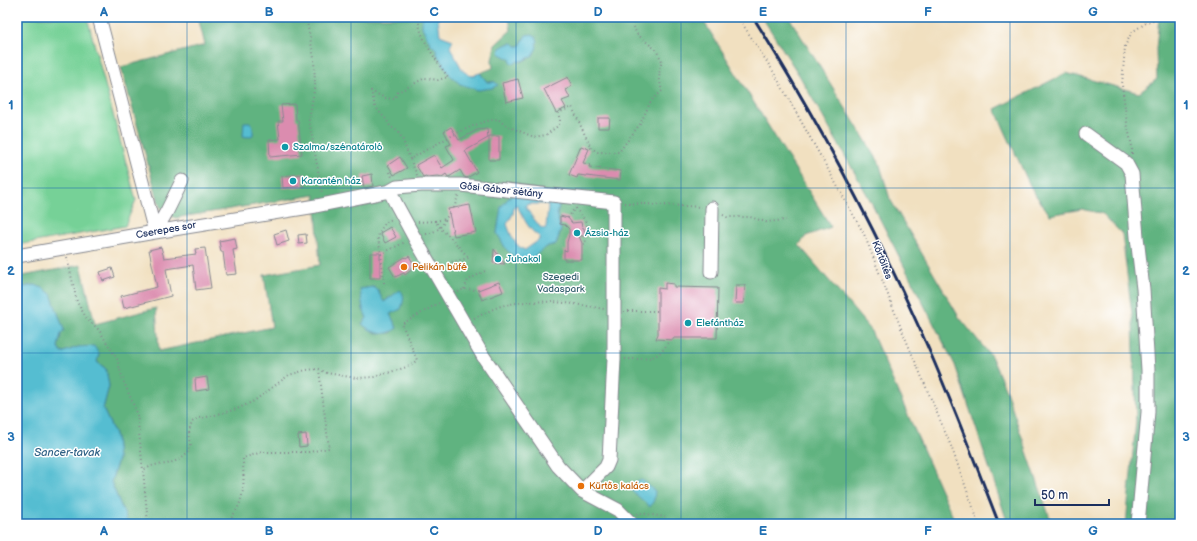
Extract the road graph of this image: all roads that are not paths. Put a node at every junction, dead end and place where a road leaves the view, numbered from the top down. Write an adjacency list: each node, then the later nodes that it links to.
1 (99, 17): 6 (street)
2 (1086, 134): 11 (street)
3 (182, 181): 6 (street)
4 (390, 191): 6 (street, Cserepes sor); 9 (street); 9 (street, Gősi Gábor sétány)
5 (712, 208): 8 (street)
6 (155, 232): 7 (street, Cserepes sor)
7 (17, 256)
8 (711, 272)
9 (582, 491): 10 (street)
10 (628, 520)
11 (1138, 524)

